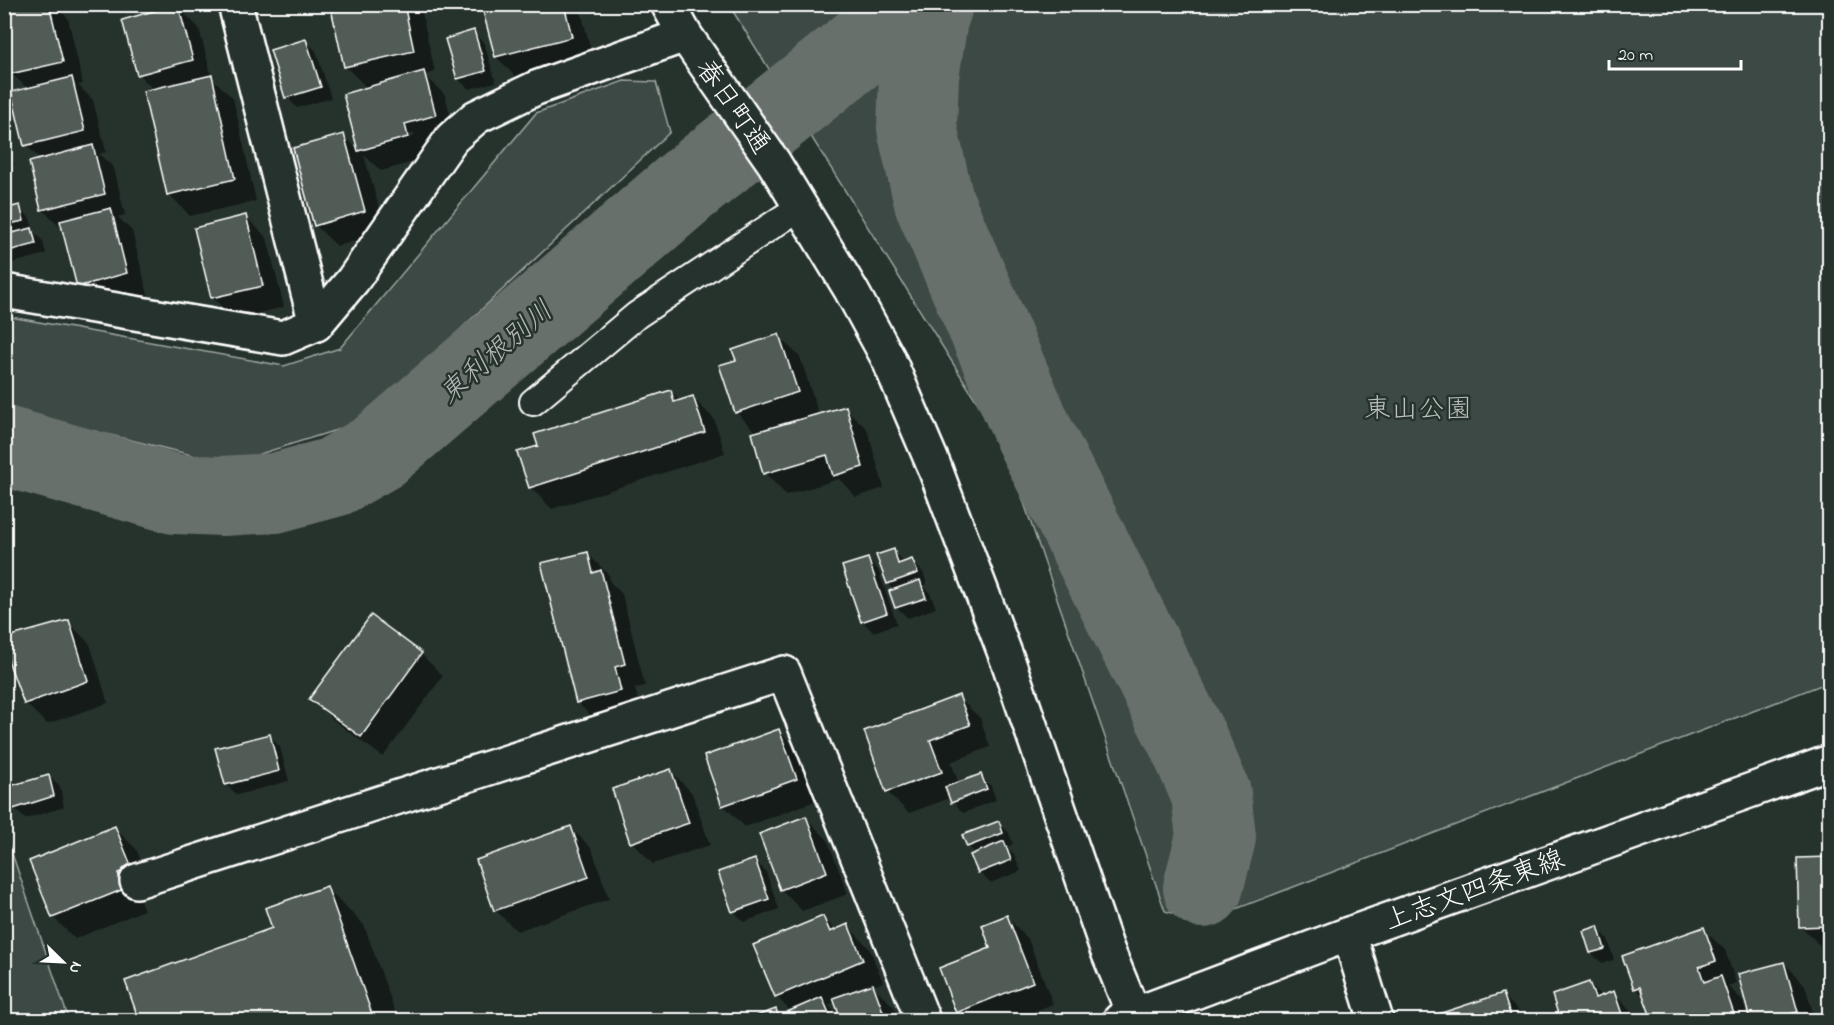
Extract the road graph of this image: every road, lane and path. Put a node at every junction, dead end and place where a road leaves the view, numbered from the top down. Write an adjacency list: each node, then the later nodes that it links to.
1 (235, 4): 6 (street)
2 (668, 4): 3 (street, 春日町通)
3 (685, 35): 4 (street, 春日町通); 6 (street)
4 (800, 207): 7 (lane); 11 (street, 春日町通)
5 (4, 291): 6 (street)
6 (316, 324)
7 (533, 402)
8 (1830, 762): 10 (street, 上志文四条東線)
9 (137, 881): 12 (street)
10 (1349, 934): 11 (street, 上志文四条東線); 13 (street)
11 (1130, 1018)
12 (923, 1020)
13 (1376, 1020)

